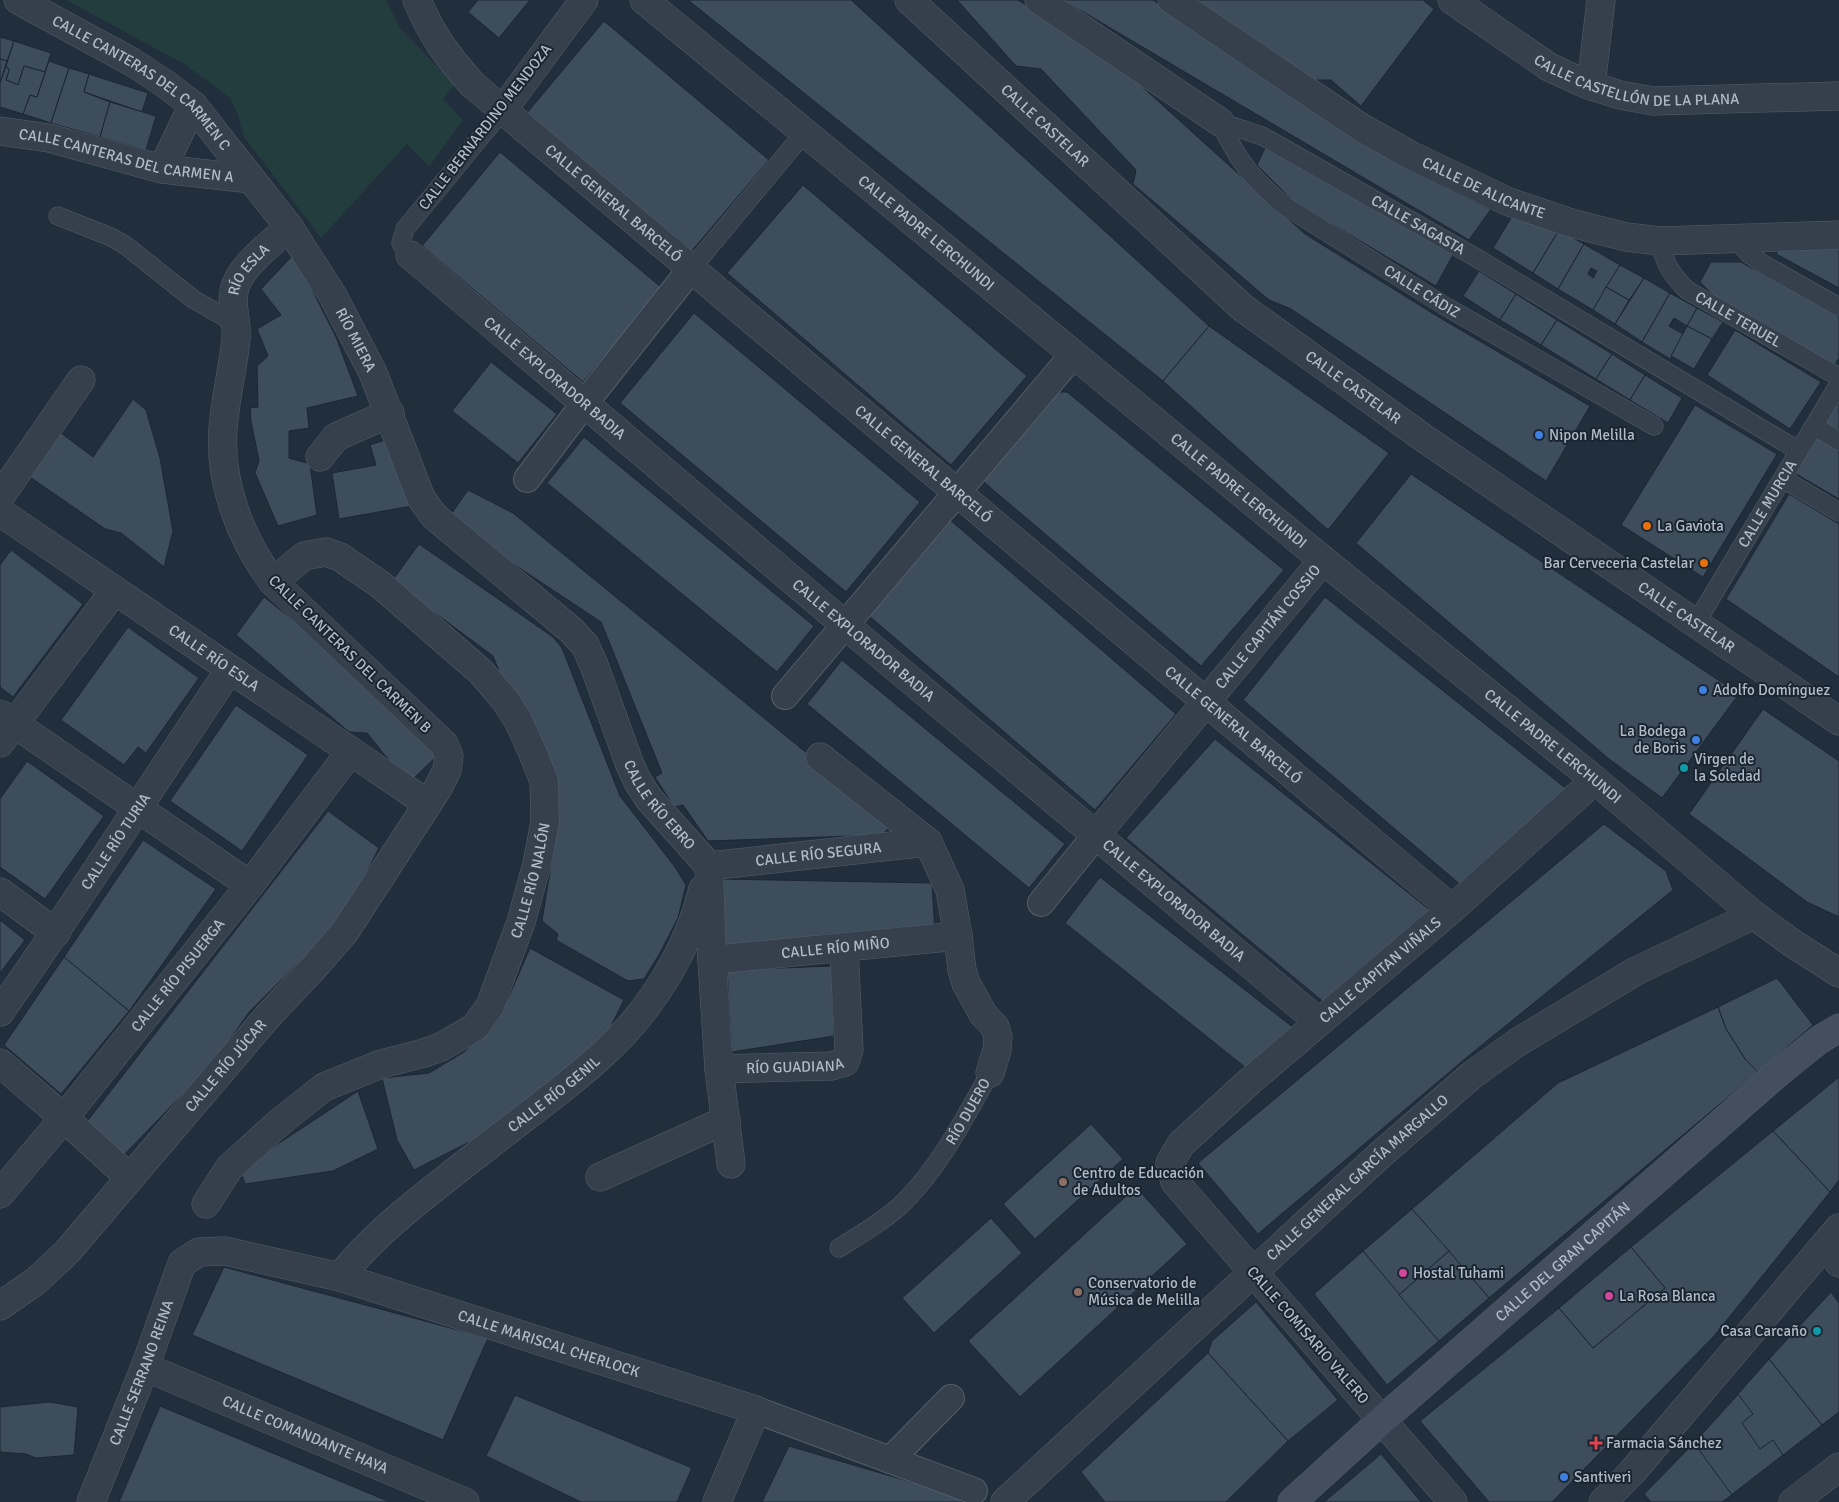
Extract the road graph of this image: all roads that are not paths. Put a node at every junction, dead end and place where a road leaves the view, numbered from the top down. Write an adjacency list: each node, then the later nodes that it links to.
1 (18, 0): 12 (street, CALLE CANTERAS DEL CARMEN C)
2 (417, 0): 13 (street, CALLE GENERAL BARCELÓ)
3 (584, 0): 13 (street, CALLE BERNARDINO MENDOZA)
4 (644, 0): 16 (street, CALLE PADRE LERCHUNDI)
5 (909, 0): 49 (street, CALLE CASTELAR)
6 (1039, 0): 14 (street, CALLE SAGASTA)
7 (1172, 0): 23 (street, CALLE DE ALICANTE)
8 (1452, 0): 10 (street, CALLE CASTELLÓN DE LA PLANA)
9 (1601, 0): 10 (street)
10 (1591, 86): 11 (street, CALLE CASTELLÓN DE LA PLANA)
11 (1839, 96)
12 (193, 106): 17 (street); 18 (street, CALLE CANTERAS DEL CARMEN C)
13 (502, 111): 24 (lane, CALLE BERNARDINO MENDOZA); 25 (street, CALLE GENERAL BARCELÓ)
14 (1220, 122): 34 (lane, CALLE CÁDIZ); 37 (lane, CALLE SAGASTA)
15 (0, 131): 17 (street, CALLE CANTERAS DEL CARMEN A)
16 (804, 133): 25 (lane); 28 (street, CALLE PADRE LERCHUNDI)
17 (162, 169): 18 (street, CALLE CANTERAS DEL CARMEN A)
18 (251, 179): 20 (street, RÍO MIERA)
19 (58, 216): 27 (lane)
20 (289, 227): 27 (street, RÍO ESLA); 33 (street, RÍO MIERA)
21 (1839, 235): 22 (street, CALLE DE ALICANTE)
22 (1735, 238): 23 (street, CALLE DE ALICANTE); 26 (lane)
23 (1660, 241): 29 (lane, CALLE TERUEL)
24 (410, 255): 32 (street, CALLE EXPLORADOR BADIA)
25 (691, 269): 32 (street); 41 (street, CALLE GENERAL BARCELÓ)
26 (1839, 307)
27 (235, 323): 47 (street, CALLE CANTERAS DEL CARMEN B)
28 (1073, 355): 41 (street); 46 (street, CALLE PADRE LERCHUNDI)
29 (1839, 376)
30 (80, 380): 42 (street)
31 (1839, 384): 35 (lane, CALLE MURCIA)
32 (584, 404): 39 (street); 50 (street, CALLE EXPLORADOR BADIA)
33 (390, 413): 38 (street); 45 (street, RÍO MIERA)
34 (1654, 426)
35 (1814, 426): 36 (lane); 37 (lane, CALLE MURCIA)
36 (1839, 441)
37 (1799, 451): 40 (lane, CALLE MURCIA)
38 (320, 457)
39 (527, 479)
40 (1783, 479): 44 (lane); 49 (lane, CALLE MURCIA)
41 (957, 493): 50 (street); 53 (street, CALLE GENERAL BARCELÓ)
42 (0, 497)
43 (0, 512): 48 (street, CALLE RÍO ESLA)
44 (1839, 512)
45 (434, 516): 63 (street, CALLE RÍO EBRO)
46 (1323, 560): 53 (street, CALLE CAPITÁN COSSIO); 58 (street, CALLE PADRE LERCHUNDI)
47 (273, 582): 59 (street, CALLE CANTERAS DEL CARMEN B); 87 (street, CALLE RÍO NALÓN)
48 (115, 590): 51 (street, CALLE RÍO ESLA); 55 (street)
49 (1696, 623): 54 (street, CALLE CASTELAR)
50 (845, 625): 52 (street); 61 (street, CALLE EXPLORADOR BADIA)
51 (230, 668): 56 (street, CALLE RÍO ESLA); 60 (street, CALLE RÍO TURIA)
52 (785, 696)
53 (1206, 702): 61 (street, CALLE CAPITÁN COSSIO); 67 (street, CALLE GENERAL BARCELÓ)
54 (1839, 721)
55 (5, 727): 60 (street)
56 (350, 751): 59 (street, CALLE RÍO ESLA); 64 (street, CALLE RÍO PISUERGA)
57 (820, 757): 62 (street)
58 (1595, 780): 67 (street, CALLE CAPITAN VIÑALS); 68 (street, CALLE PADRE LERCHUNDI)
59 (428, 804): 85 (street, CALLE RÍO JÚCAR)
60 (137, 807): 64 (street); 69 (street, CALLE RÍO TURIA)
61 (1096, 835): 66 (street, CALLE CAPITÁN COSSIO); 75 (street, CALLE EXPLORADOR BADIA)
62 (928, 842): 63 (street, CALLE RÍO SEGURA); 70 (street, RÍO DUERO)
63 (709, 866): 72 (street); 92 (street, CALLE RÍO GENIL)
64 (250, 886): 80 (street, CALLE RÍO PISUERGA)
65 (0, 892): 69 (street)
66 (1041, 903)
67 (1452, 909): 75 (street, CALLE CAPITAN VIÑALS)
68 (1754, 914): 73 (street, CALLE PADRE LERCHUNDI); 91 (street, CALLE GENERAL GARCÍA MARGALLO)
69 (56, 933): 74 (street, CALLE RÍO TURIA)
70 (958, 936): 71 (street, CALLE RÍO MIÑO); 79 (street, RÍO DUERO)
71 (844, 948): 72 (street, CALLE RÍO MIÑO); 78 (street, RÍO GUADIANA)
72 (712, 960): 78 (street)
73 (1839, 973)
74 (0, 1012)
75 (1319, 1022): 82 (street, CALLE CAPITAN VIÑALS)
76 (1839, 1028): 97 (main road, CALLE DEL GRAN CAPITÁN)
77 (0, 1062): 80 (street)
78 (719, 1069): 81 (street)
79 (990, 1073): 89 (lane, RÍO DUERO)
80 (64, 1118): 85 (street); 86 (street, CALLE RÍO PISUERGA)
81 (726, 1120): 83 (street); 84 (street)
82 (1170, 1163): 91 (street, CALLE COMISARIO VALERO)
83 (731, 1164)
84 (600, 1177)
85 (130, 1178): 93 (street, CALLE RÍO JÚCAR)
86 (0, 1194)
87 (206, 1204)
88 (1834, 1245): 107 (street)
89 (839, 1248)
90 (199, 1252): 92 (street, CALLE MARISCAL CHERLOCK); 94 (street, CALLE SERRANO REINA)
91 (1254, 1272): 97 (street, CALLE COMISARIO VALERO); 101 (street, CALLE GENERAL GARCÍA MARGALLO)
92 (340, 1277): 96 (street, CALLE MARISCAL CHERLOCK)
93 (0, 1306)
94 (145, 1367): 102 (street, CALLE SERRANO REINA); 103 (street, CALLE COMANDANTE HAYA)
95 (951, 1398): 98 (street)
96 (756, 1410): 98 (street); 104 (street)
97 (1382, 1420): 105 (main road, CALLE DEL GRAN CAPITÁN); 106 (street, CALLE COMISARIO VALERO)
98 (890, 1460): 100 (street)
99 (1839, 1467): 108 (street)
100 (974, 1491)
101 (1017, 1498)
102 (91, 1502)
103 (465, 1502)
104 (716, 1502)
105 (1292, 1502)
106 (1453, 1502)
107 (1603, 1502)
108 (1793, 1502)

